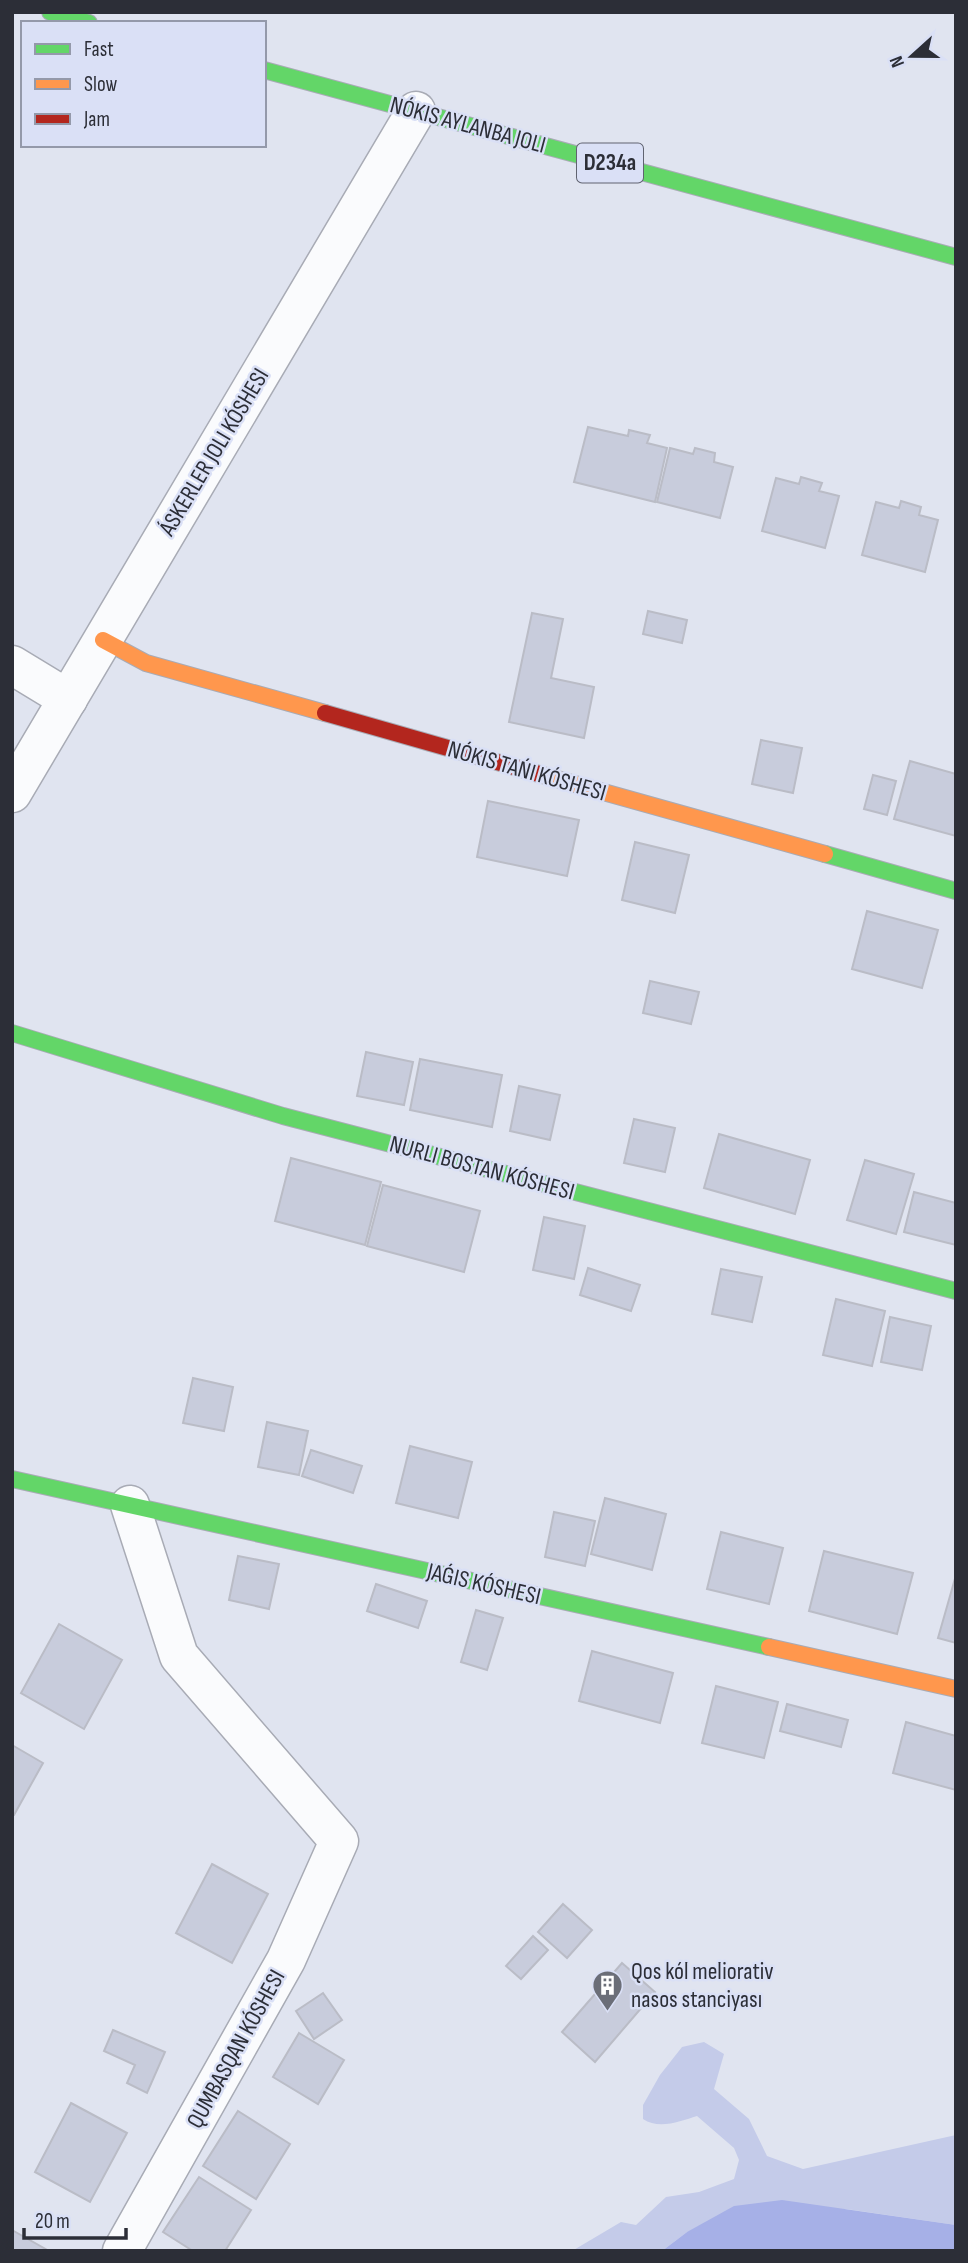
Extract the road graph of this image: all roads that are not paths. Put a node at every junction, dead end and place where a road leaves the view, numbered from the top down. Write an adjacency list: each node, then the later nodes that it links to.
1 (50, 12): 2 (street)
2 (82, 21)
3 (266, 71): 4 (street, D234a)
4 (416, 111): 5 (street, D234a); 6 (street)
5 (956, 257)
6 (103, 640): 8 (street); 10 (street)
7 (12, 665): 8 (street)
8 (68, 699): 9 (street)
9 (12, 793)
10 (956, 891)
11 (12, 1033): 12 (street)
12 (956, 1291)
13 (12, 1479): 14 (street)
14 (130, 1505): 15 (street); 16 (street, QUMBASQAN KÓSHESI)
15 (956, 1689)
16 (122, 2251)

